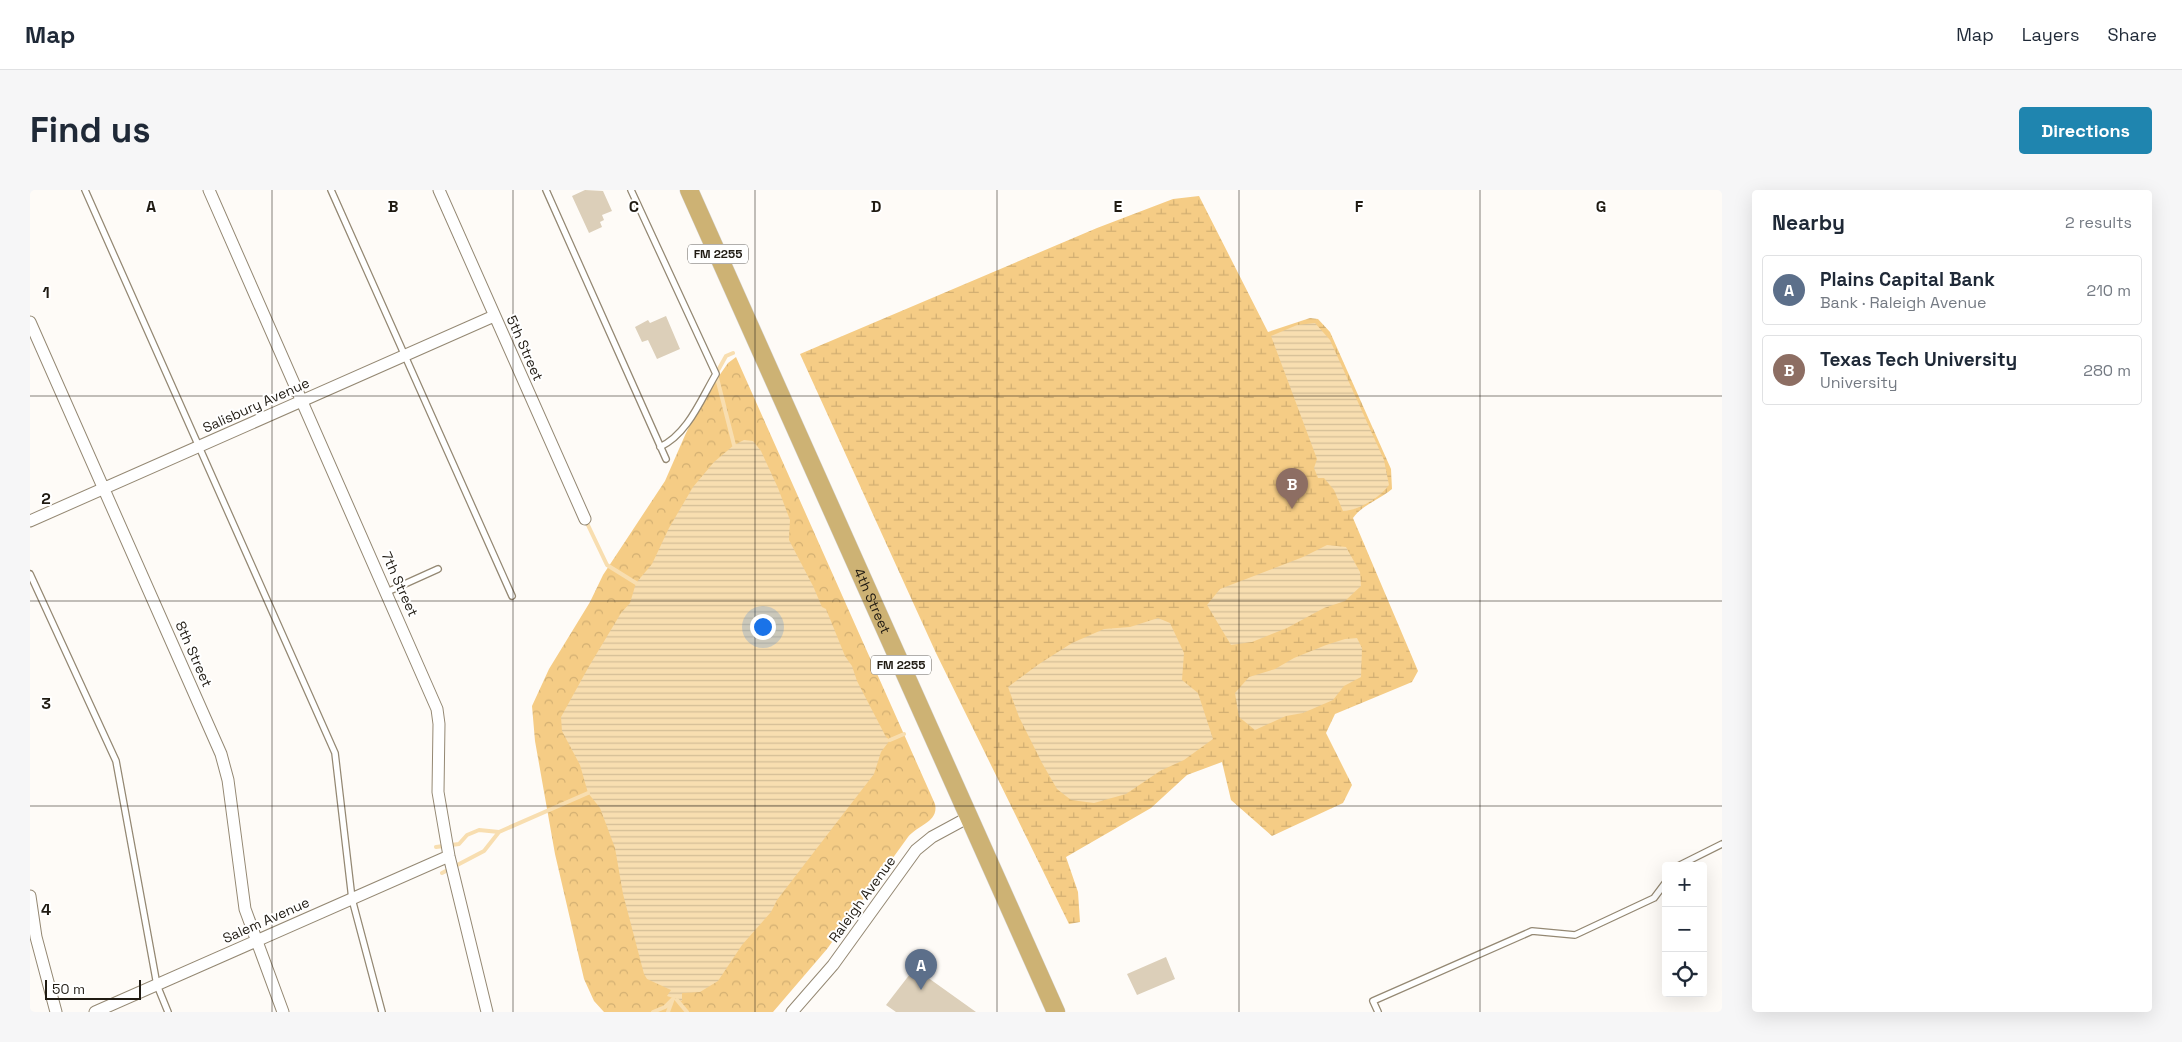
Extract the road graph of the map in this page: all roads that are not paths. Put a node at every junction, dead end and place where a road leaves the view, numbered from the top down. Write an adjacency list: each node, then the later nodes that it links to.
1 (85, 190): 12 (lane)
2 (209, 190): 11 (street, 7th Street)
3 (331, 190): 10 (lane)
4 (438, 190): 8 (street, 5th Street)
5 (546, 190): 13 (lane)
6 (632, 190): 13 (lane)
7 (689, 190): 22 (main road, 4th Street / FM 2255)
8 (494, 316): 10 (street, Salisbury Avenue); 16 (street, 5th Street)
9 (30, 322): 15 (street, 8th Street)
10 (405, 355): 11 (street, Salisbury Avenue); 21 (lane)
11 (302, 401): 12 (street, Salisbury Avenue); 20 (street, 7th Street)
12 (198, 447): 15 (street, Salisbury Avenue); 28 (lane)
13 (660, 447): 14 (lane)
14 (666, 459)
15 (104, 489): 17 (street, Salisbury Avenue); 29 (street, 8th Street)
16 (585, 519)
17 (30, 521)
18 (438, 569): 20 (lane)
19 (30, 574): 30 (lane)
20 (387, 592): 24 (street, 7th Street)
21 (512, 596)
22 (969, 817): 37 (street, Raleigh Avenue); 38 (main road, 4th Street / FM 2255)
23 (1722, 844): 25 (lane)
24 (449, 856): 28 (street, Salem Avenue); 36 (street, 7th Street)
25 (1686, 862)
26 (1662, 887): 39 (lane)
27 (30, 896): 31 (street)
28 (352, 899): 29 (street, Salem Avenue); 35 (lane)
29 (257, 941): 30 (street, Salem Avenue); 34 (street, 8th Street)
30 (157, 985): 32 (street, Salem Avenue); 33 (lane)
31 (56, 1012)
32 (95, 1012)
33 (168, 1012)
34 (283, 1012)
35 (382, 1012)
36 (487, 1012)
37 (792, 1012)
38 (1056, 1012)
39 (1378, 1012)

